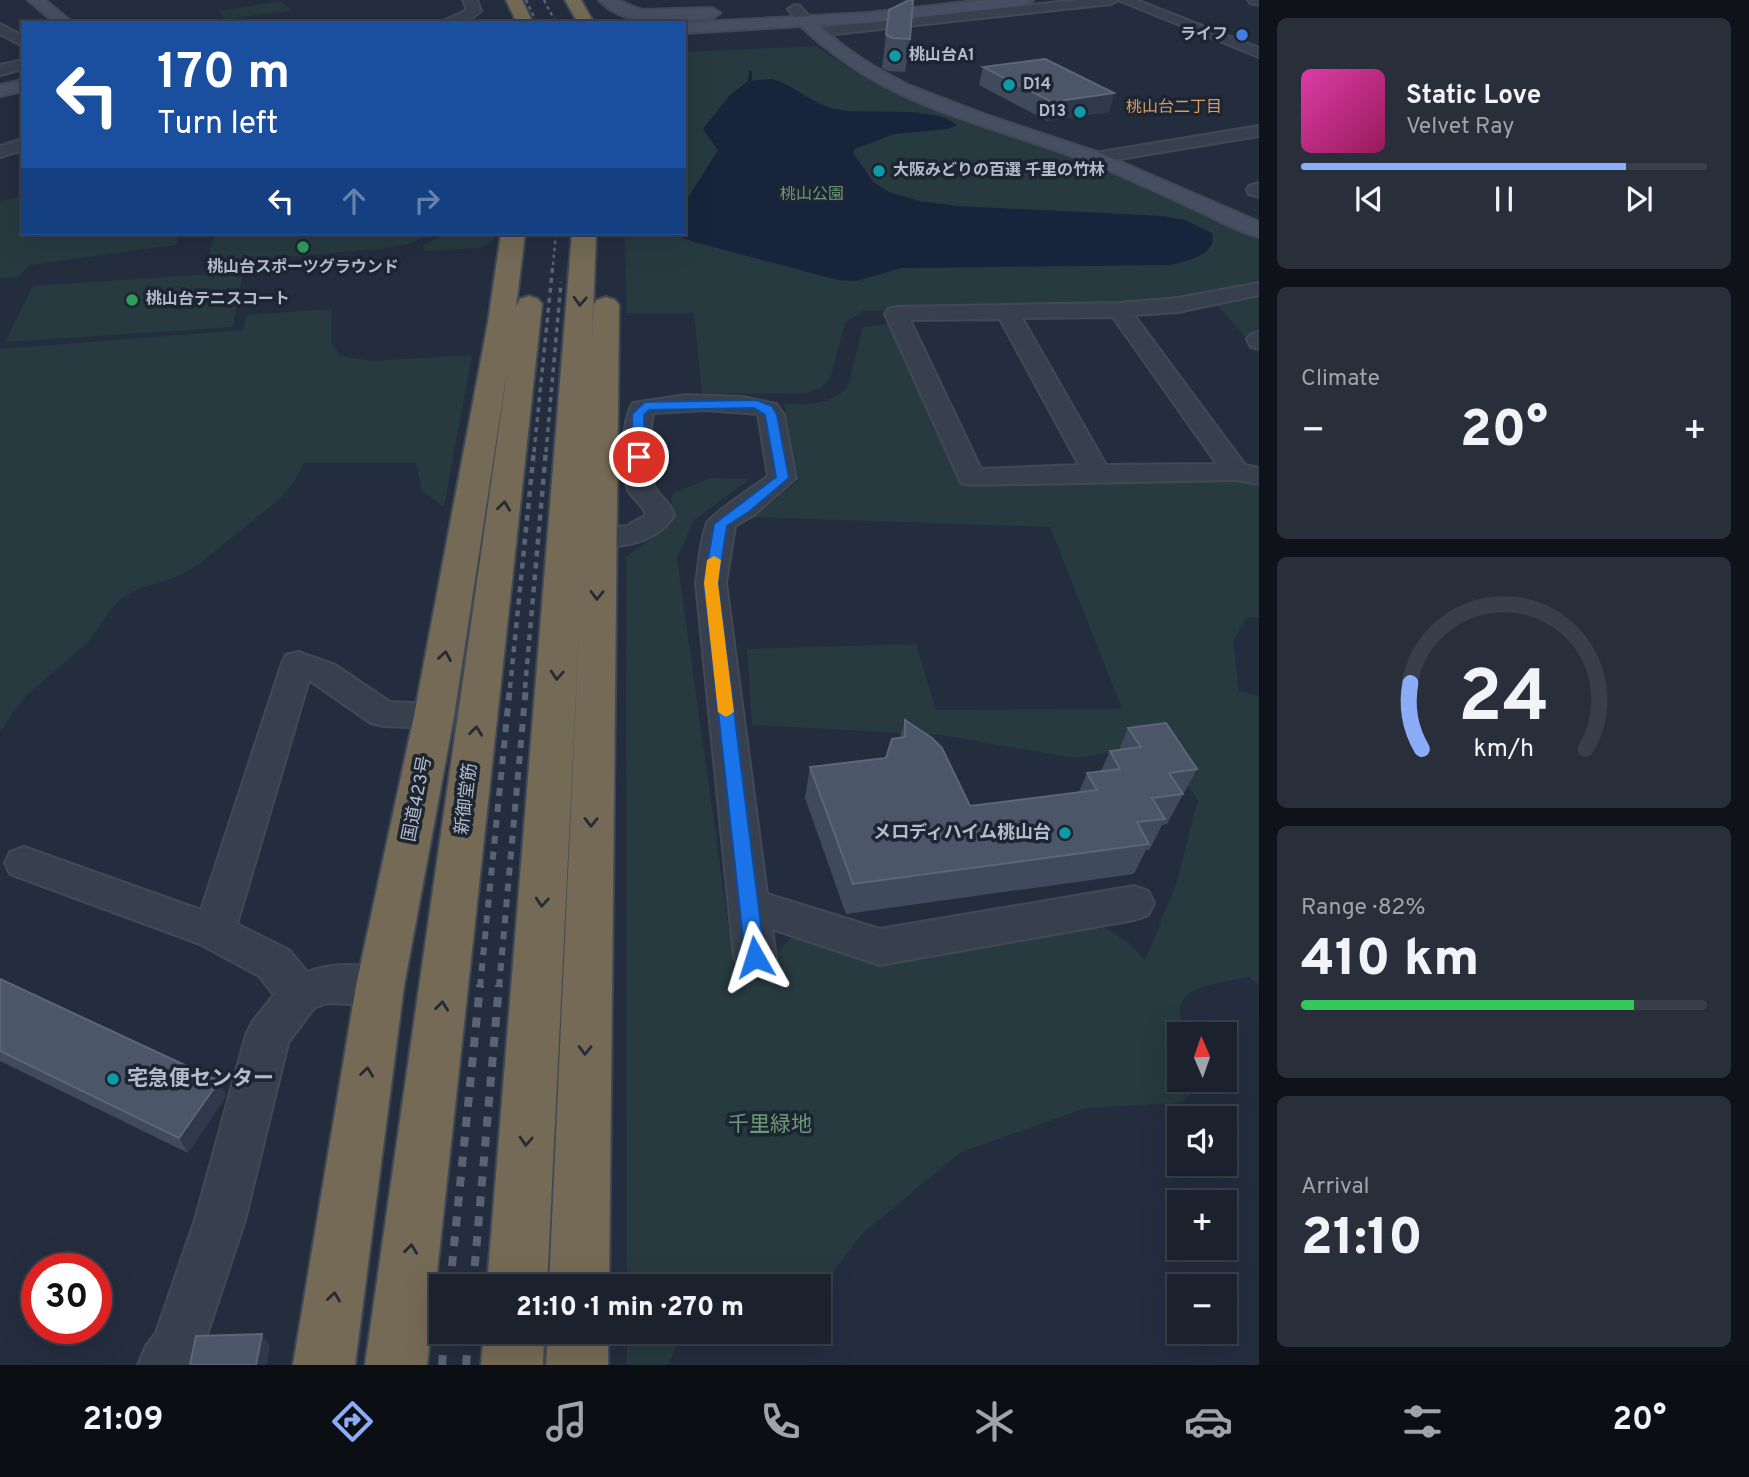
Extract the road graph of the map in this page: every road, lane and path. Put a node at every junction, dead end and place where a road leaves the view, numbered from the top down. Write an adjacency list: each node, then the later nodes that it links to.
1 (36, 0): 13 (street)
2 (470, 0): 14 (street)
3 (498, 0): 15 (highway)
4 (514, 0): 16 (highway)
5 (557, 0): 17 (highway)
6 (573, 0): 18 (highway)
7 (607, 0): 12 (street)
8 (985, 0): 12 (street)
9 (1025, 0): 12 (street)
10 (1111, 0): 12 (street)
11 (1124, 0): 23 (street)
12 (805, 20): 19 (street); 31 (street)
13 (62, 21)
14 (454, 21)
15 (508, 21)
16 (524, 21)
17 (569, 21)
18 (585, 21)
19 (686, 25)
20 (0, 28): 21 (street)
21 (21, 39): 22 (street)
22 (0, 41)
23 (1259, 53)
24 (21, 65): 25 (street)
25 (0, 70)
26 (21, 86): 27 (street)
27 (0, 91)
28 (1259, 131): 31 (street)
29 (21, 145): 30 (street)
30 (0, 152)
31 (1095, 158): 32 (street)
32 (1259, 230)
33 (513, 235): 41 (highway, 国道423号)
34 (538, 235): 43 (highway, 新御堂筋)
35 (584, 235): 42 (highway, one-way to 42)
36 (607, 235): 40 (highway)
37 (1259, 289): 38 (street)
38 (1119, 310): 39 (street); 45 (street)
39 (1007, 312): 44 (street); 44 (street)
40 (606, 320): 42 (highway); 46 (highway)
41 (500, 322): 43 (highway); 47 (highway, 国道423号, one-way to 41)
42 (573, 439): 55 (highway, one-way to 55)
43 (512, 440): 61 (highway, 新御堂筋, one-way to 43)
44 (1097, 473): 45 (street)
45 (1247, 474)
46 (599, 537): 50 (street); 56 (highway, one-way to 56)
47 (434, 716): 51 (street); 53 (highway, 国道423号)
48 (24, 863): 51 (street)
49 (1134, 903): 50 (street)
50 (749, 905): 52 (street)
51 (214, 932): 54 (street)
52 (755, 957)
53 (380, 986): 54 (street); 60 (highway, 国道423号, one-way to 53)
54 (299, 995): 59 (street)
55 (518, 1274)
56 (579, 1274)
57 (513, 1344): 62 (highway)
58 (578, 1344): 63 (highway)
59 (165, 1365)
60 (324, 1365)
61 (396, 1365)
62 (512, 1365)
63 (577, 1365)

